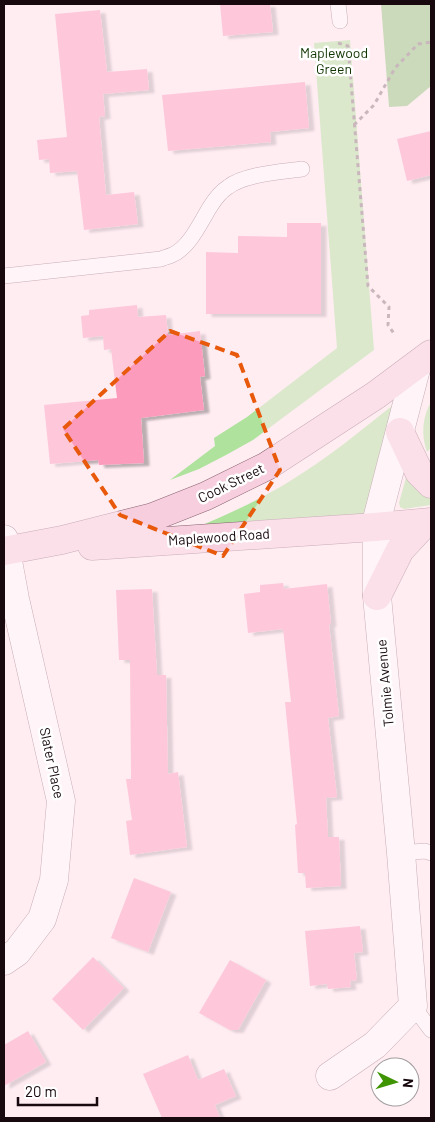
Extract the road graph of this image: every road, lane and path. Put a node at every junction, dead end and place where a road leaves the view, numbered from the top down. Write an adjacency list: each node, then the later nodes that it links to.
1 (338, 4): 2 (lane)
2 (340, 21): 4 (path)
3 (431, 42): 4 (path)
4 (354, 126): 7 (path)
5 (302, 169): 6 (lane)
6 (4, 276)
7 (395, 335)
8 (427, 363): 9 (street, Tolmie Avenue); 13 (street, Cook Street)
9 (400, 432): 10 (street); 12 (street, Tolmie Avenue)
10 (431, 484)
11 (428, 522): 12 (street, Maplewood Road); 14 (street)
12 (375, 527): 13 (street, Maplewood Road); 14 (street, Tolmie Avenue)
13 (4, 547): 17 (street, Slater Place)
14 (377, 596): 15 (street, Tolmie Avenue)
15 (400, 853): 16 (lane); 18 (street, Tolmie Avenue)
16 (431, 853)
17 (4, 961)
18 (413, 1006): 19 (lane); 20 (street)
19 (431, 1030)
20 (330, 1076)

